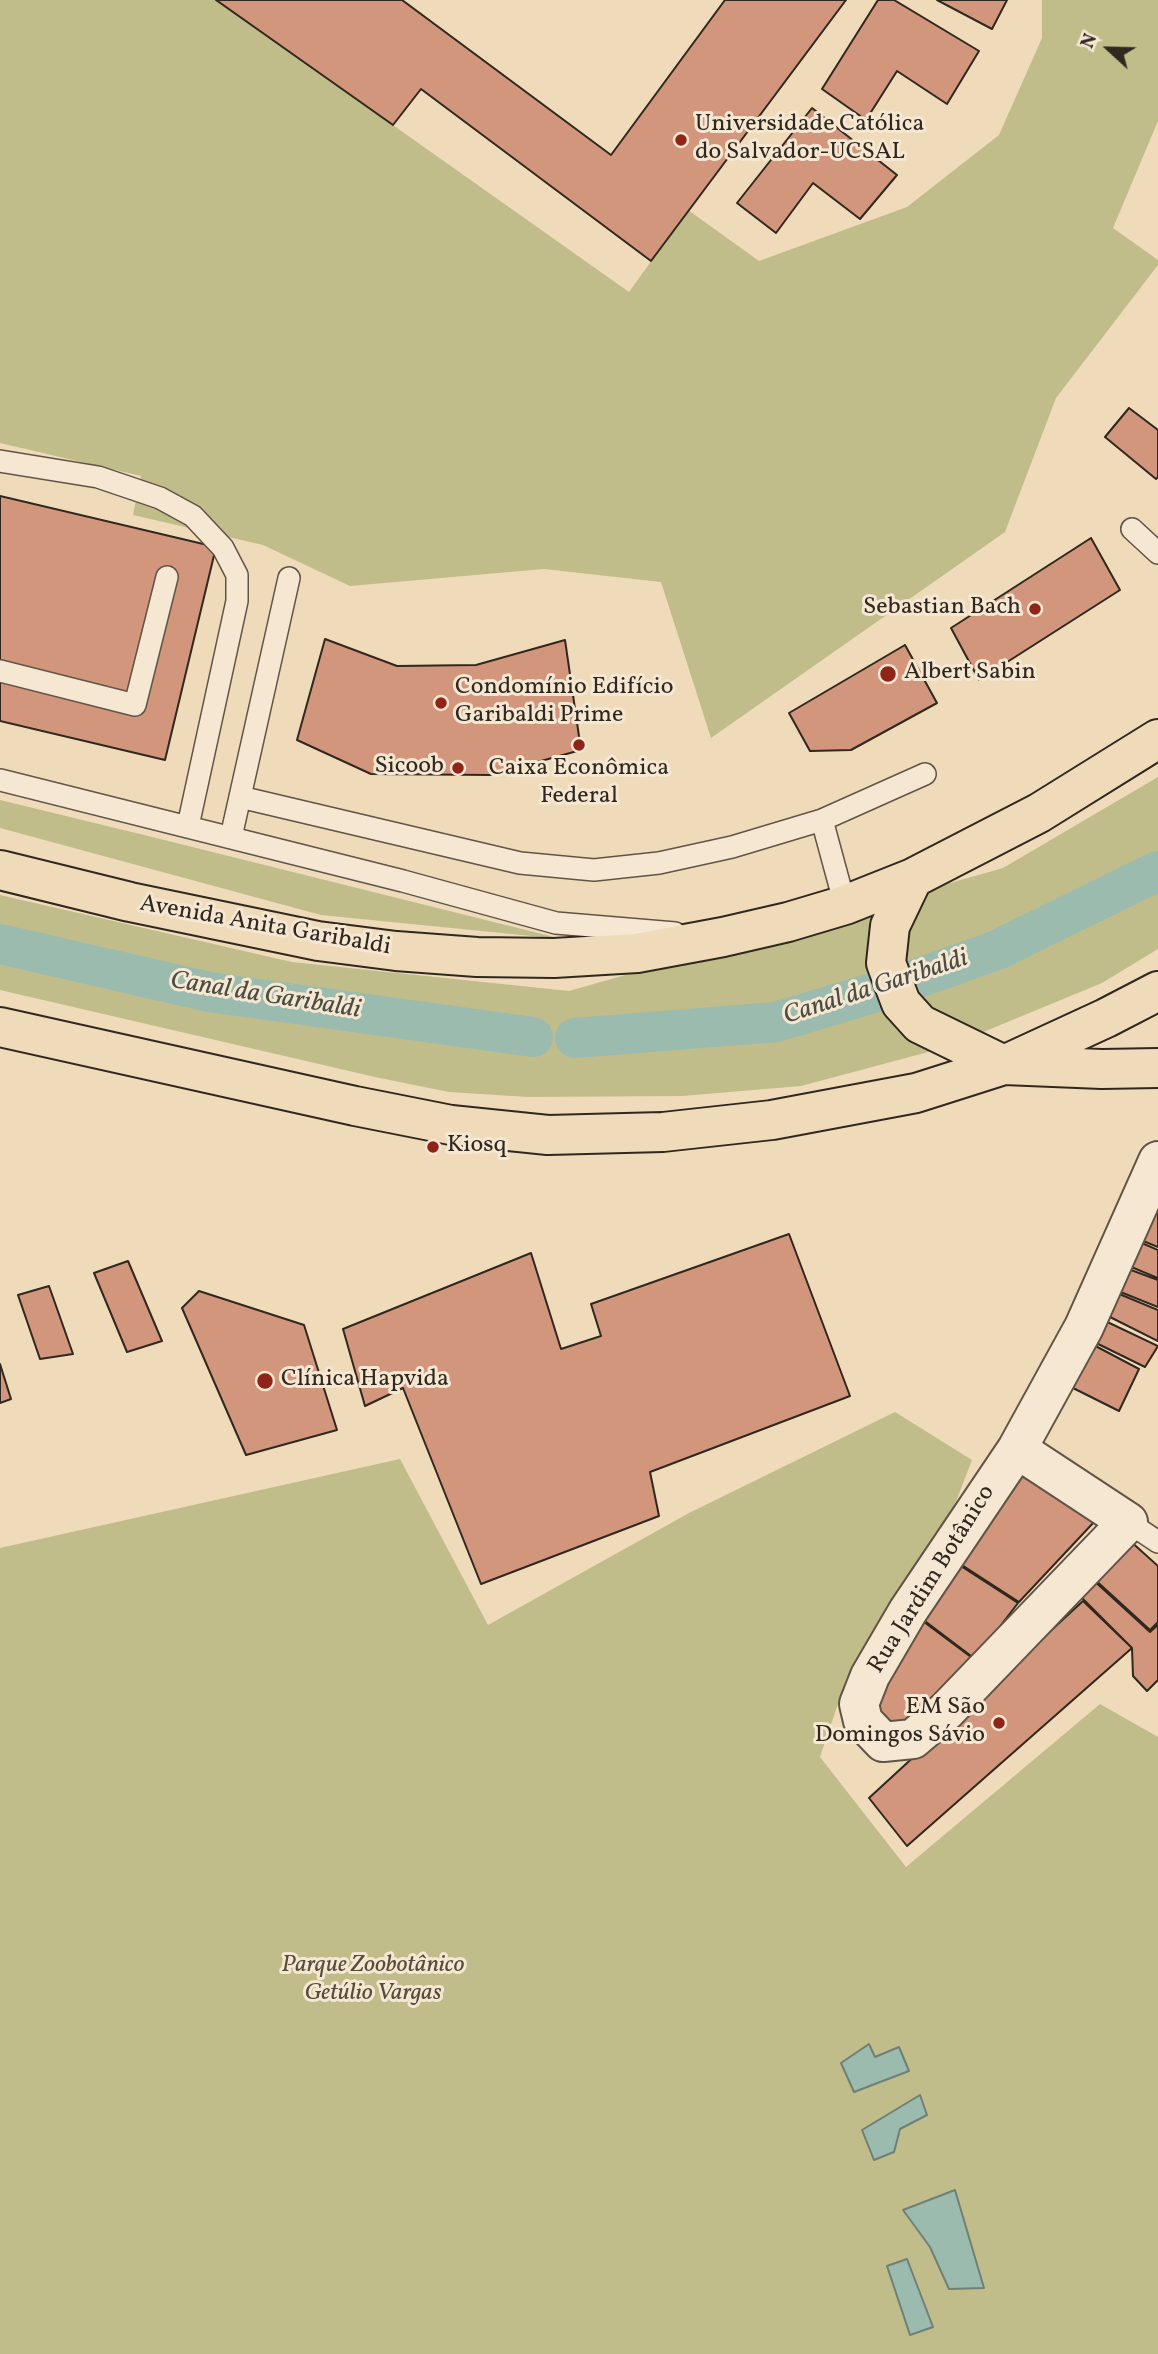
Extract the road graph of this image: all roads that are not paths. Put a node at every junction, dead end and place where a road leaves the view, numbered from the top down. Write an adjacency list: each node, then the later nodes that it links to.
1 (0, 461): 12 (lane)
2 (1132, 529): 3 (lane)
3 (1158, 553)
4 (166, 577): 6 (lane)
5 (289, 578): 10 (lane)
6 (0, 671)
7 (1158, 739): 15 (main road, Avenida Anita Garibaldi)
8 (925, 774): 11 (lane)
9 (0, 780): 12 (lane)
10 (240, 797): 11 (lane); 13 (lane)
11 (821, 820): 16 (lane)
12 (188, 827): 13 (lane)
13 (231, 837): 17 (lane)
14 (0, 870): 17 (main road, Avenida Anita Garibaldi)
15 (913, 878): 16 (main road, Avenida Anita Garibaldi); 20 (main road)
16 (845, 905): 17 (main road, Avenida Anita Garibaldi)
17 (723, 937)
18 (1158, 991): 20 (main road)
19 (0, 1027): 20 (main road)
20 (1004, 1065): 21 (main road)
21 (1158, 1069)
22 (1158, 1161): 23 (street, Rua Jardim Botânico)
23 (1017, 1449): 24 (street, Rua Jardim Botânico); 24 (street, Rua Jardim Botânico)
24 (1143, 1532)

